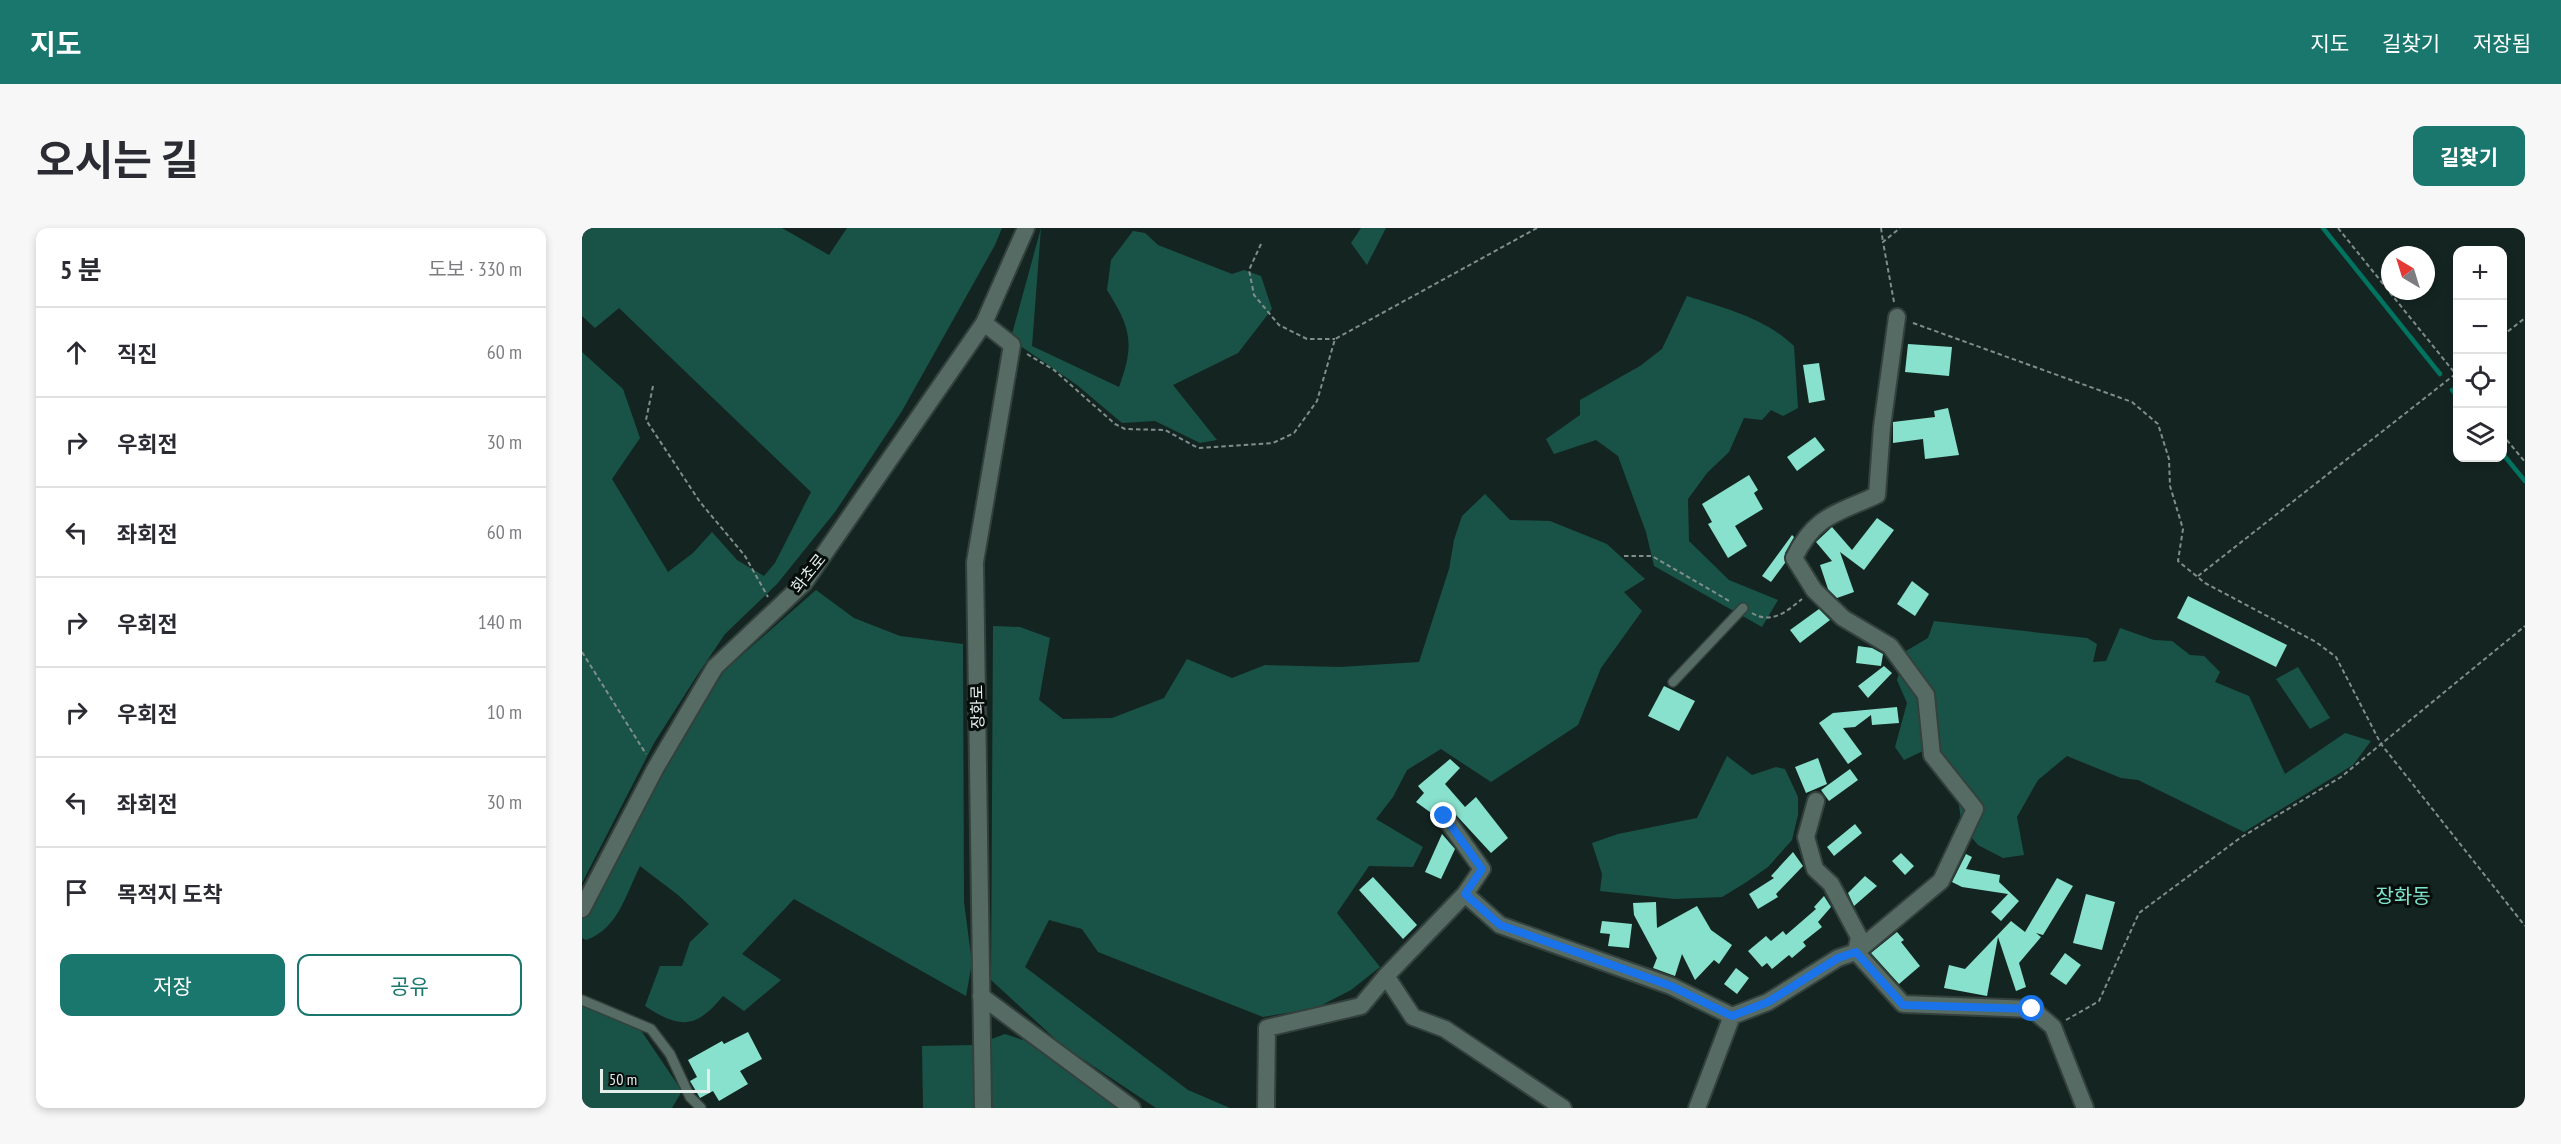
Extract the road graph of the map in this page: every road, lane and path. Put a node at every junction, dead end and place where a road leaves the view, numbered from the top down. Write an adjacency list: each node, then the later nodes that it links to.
1 (1026, 228): 10 (street, 화초로)
2 (1537, 228): 12 (path)
3 (1881, 228): 6 (path)
4 (1900, 228): 6 (path)
5 (2338, 228): 14 (path)
6 (1883, 242): 8 (path)
7 (1261, 244): 12 (path)
8 (1897, 317): 20 (path); 21 (street)
9 (2525, 318): 11 (path)
10 (984, 323): 13 (street); 23 (street, 화초로)
11 (2507, 332)
12 (1335, 339): 13 (path)
13 (1012, 345): 36 (street, 장화로)
14 (2453, 369)
15 (2453, 377): 20 (path)
16 (653, 387): 23 (path)
17 (2507, 440): 18 (path)
18 (2525, 462)
19 (1624, 556): 22 (path)
20 (2197, 577): 27 (path)
21 (1814, 590): 22 (path); 34 (street)
22 (1743, 608): 26 (lane)
23 (775, 610): 28 (street, 화초로)
24 (2525, 626): 27 (path)
25 (582, 652): 28 (path)
26 (1672, 682)
27 (2381, 744): 33 (path); 39 (path)
28 (655, 769): 32 (street, 화초로)
29 (1816, 801): 34 (street)
30 (1444, 816): 31 (street)
31 (1465, 894): 35 (street); 38 (street)
32 (582, 909)
33 (2525, 926)
34 (1856, 952): 38 (street); 39 (street)
35 (1386, 976): 44 (street); 45 (street)
36 (981, 996): 42 (street, 장화로); 43 (street)
37 (582, 1000): 41 (lane)
38 (1732, 1016): 46 (street)
39 (2053, 1027): 40 (street)
40 (2078, 1105)
41 (701, 1108)
42 (983, 1108)
43 (1132, 1108)
44 (1266, 1108)
45 (1563, 1108)
46 (1697, 1108)

